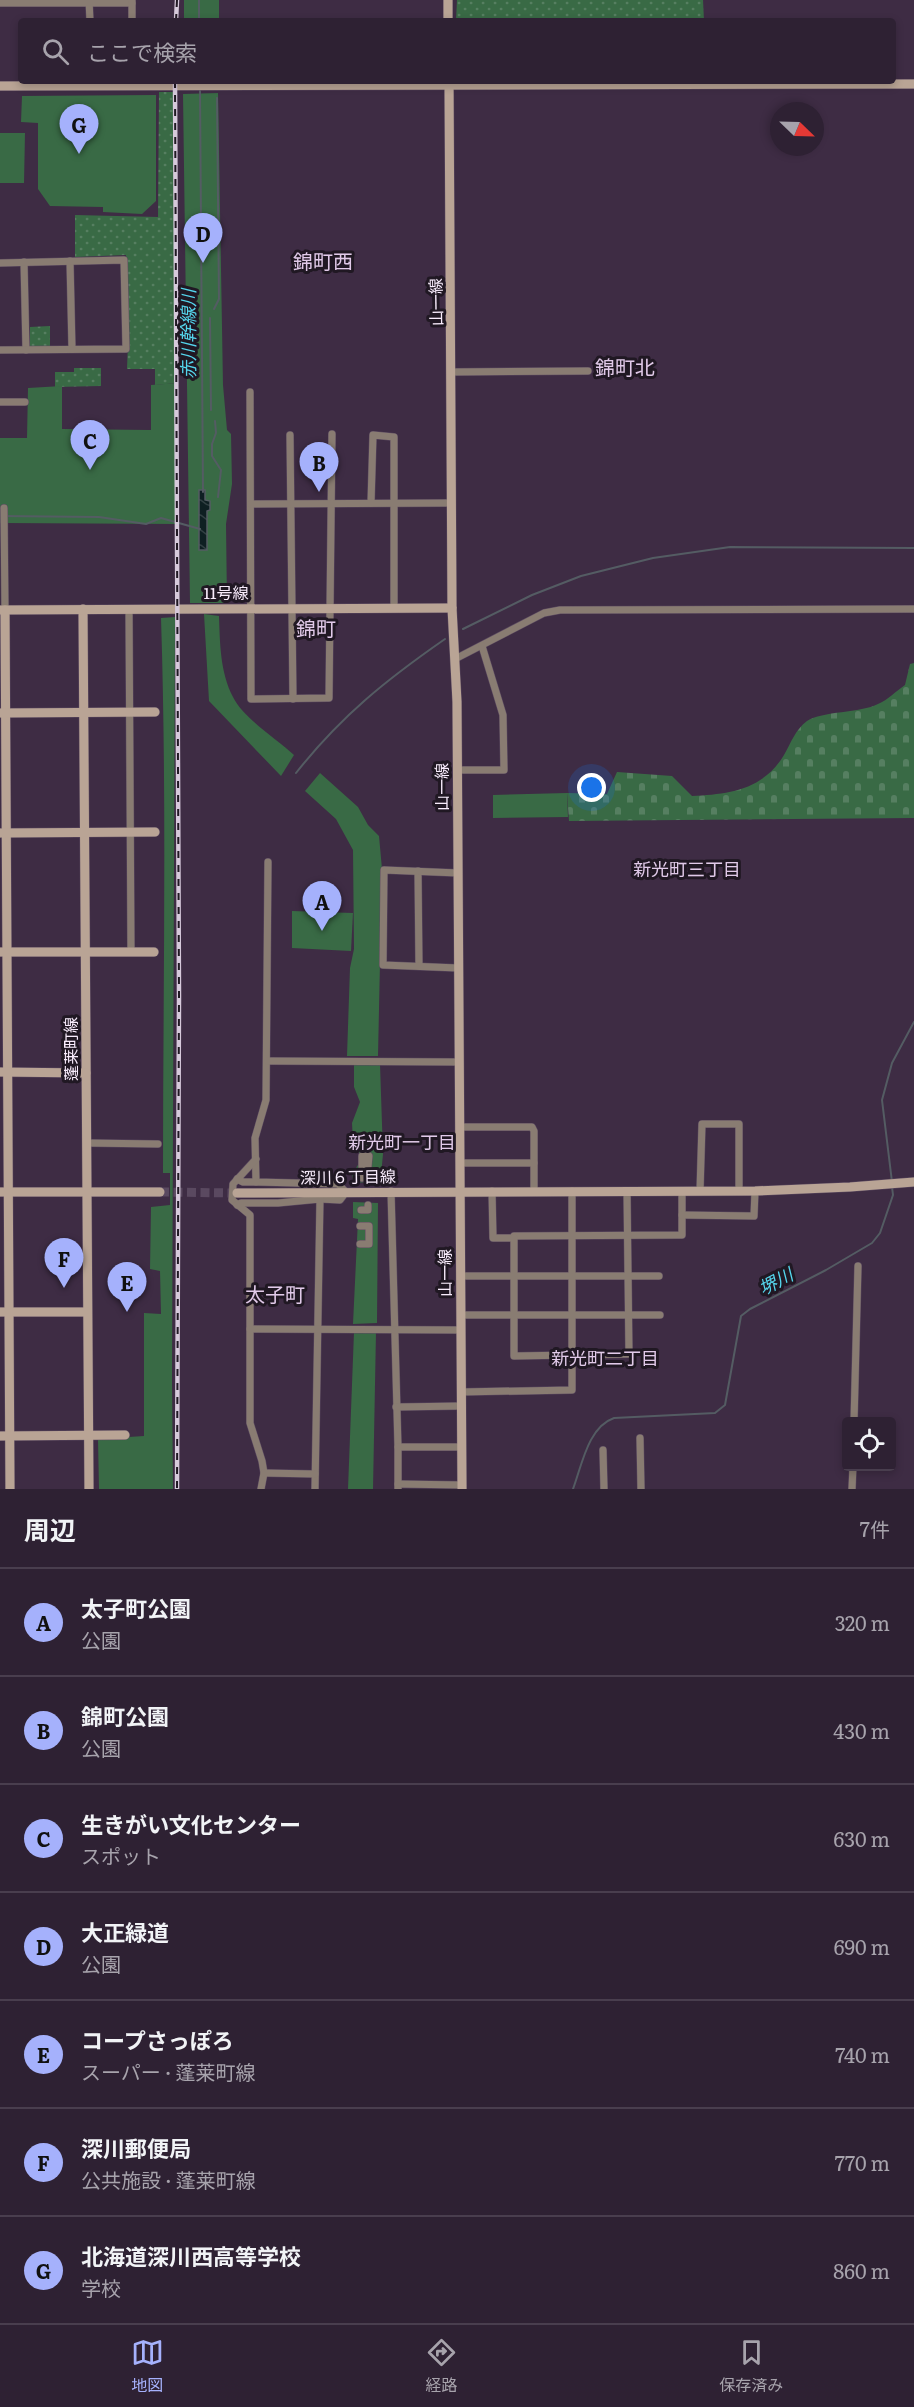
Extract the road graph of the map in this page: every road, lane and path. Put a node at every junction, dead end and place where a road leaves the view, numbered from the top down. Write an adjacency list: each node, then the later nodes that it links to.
1 (448, 0): 8 (street)
2 (52, 2): 3 (street); 5 (street)
3 (89, 2): 4 (street); 6 (street)
4 (132, 2): 7 (street)
5 (0, 3)
6 (90, 18)
7 (132, 18)
8 (448, 18)
9 (61, 84): 13 (street)
10 (449, 84): 21 (street, 山一線)
11 (896, 84): 12 (street)
12 (914, 84)
13 (0, 86)
14 (70, 261): 15 (street); 19 (street); 19 (street)
15 (24, 262): 16 (street); 18 (street)
16 (0, 263)
17 (0, 350): 18 (street)
18 (26, 350): 19 (street)
19 (72, 350)
20 (588, 371): 21 (street)
21 (451, 372): 27 (street, 山一線)
22 (250, 392): 32 (street)
23 (0, 402): 24 (street)
24 (26, 402)
25 (332, 434): 29 (street)
26 (290, 435): 28 (street)
27 (451, 502): 31 (street); 38 (street, 山一線)
28 (291, 503): 29 (street); 32 (street); 35 (street)
29 (331, 503): 30 (street); 36 (street)
30 (371, 503): 31 (street); 31 (street)
31 (393, 503): 37 (street)
32 (251, 504): 34 (street)
33 (4, 508): 42 (street)
34 (251, 608): 35 (street, 11号線); 40 (street, 11号線); 45 (street)
35 (291, 608): 36 (street, 11号線); 45 (street)
36 (330, 608): 37 (street, 11号線); 45 (street)
37 (394, 608): 38 (street, 11号線)
38 (452, 608): 44 (street, 山一線)
39 (83, 609): 40 (street, 11号線); 42 (street, 11号線); 49 (street, 蓬莱町線)
40 (129, 609): 46 (street)
41 (914, 609): 43 (street)
42 (2, 610): 48 (street)
43 (482, 646): 44 (street); 50 (street)
44 (455, 659): 50 (street, 山一線)
45 (293, 699)
46 (130, 712): 47 (street); 49 (street); 52 (street)
47 (155, 712)
48 (3, 713): 49 (street); 51 (street)
49 (84, 713): 54 (street, 蓬莱町線)
50 (457, 770): 57 (street, 山一線)
51 (3, 832): 54 (street); 58 (street)
52 (131, 832): 53 (street); 54 (street); 60 (street)
53 (155, 832)
54 (84, 833): 59 (street, 蓬莱町線)
55 (268, 862): 64 (street)
56 (418, 871): 57 (street); 62 (street); 62 (street)
57 (458, 873): 63 (street, 山一線)
58 (4, 952): 59 (street); 66 (street)
59 (86, 952): 60 (street); 67 (street, 蓬莱町線)
60 (131, 952): 61 (street)
61 (154, 952)
62 (419, 966): 63 (street)
63 (458, 968): 65 (street, 山一線)
64 (268, 1061): 65 (street); 71 (street)
65 (459, 1062): 68 (street, 山一線)
66 (4, 1072): 67 (street); 87 (street)
67 (86, 1073): 69 (street, 蓬莱町線)
68 (459, 1126): 72 (street, 山一線); 73 (street)
69 (87, 1143): 70 (street); 90 (street, 蓬莱町線)
70 (159, 1144)
71 (256, 1159): 74 (street); 75 (street)
72 (460, 1163): 73 (street); 78 (street, 山一線)
73 (534, 1163): 80 (street)
74 (237, 1179): 75 (street); 93 (street)
75 (256, 1182): 89 (street)
76 (914, 1182): 86 (street, 深川６丁目線)
77 (391, 1191): 78 (street, 深川６丁目線); 89 (street, 深川６丁目線); 117 (street)
78 (460, 1191): 79 (street, 深川６丁目線); 106 (street, 山一線)
79 (492, 1191): 80 (street, 深川６丁目線); 100 (street)
80 (534, 1191): 81 (street, 深川６丁目線)
81 (572, 1191): 82 (street, 深川６丁目線); 99 (street)
82 (627, 1191): 83 (street, 深川６丁目線); 98 (street)
83 (682, 1191): 84 (street, 深川６丁目線); 96 (street)
84 (700, 1191): 85 (street, 深川６丁目線); 85 (street)
85 (739, 1191): 86 (street, 深川６丁目線)
86 (755, 1191): 96 (street)
87 (4, 1192): 90 (street); 108 (street)
88 (160, 1192): 90 (street)
89 (346, 1192): 91 (street, 深川６丁目線); 92 (street)
90 (86, 1193): 109 (street, 蓬莱町線)
91 (237, 1193)
92 (320, 1199): 93 (street); 116 (street)
93 (237, 1205): 115 (street)
94 (368, 1205): 95 (street)
95 (361, 1210)
96 (682, 1215): 98 (street)
97 (360, 1226): 101 (street)
98 (627, 1234): 99 (street); 105 (street)
99 (572, 1235): 100 (street); 104 (street)
100 (514, 1238): 103 (street)
101 (360, 1244)
102 (858, 1266): 123 (street)
103 (514, 1275): 104 (street); 106 (street); 111 (street)
104 (571, 1275): 105 (street); 112 (street)
105 (627, 1275): 107 (street); 113 (street)
106 (461, 1276): 110 (street, 山一線)
107 (659, 1276)
108 (5, 1312): 109 (street); 124 (street)
109 (87, 1312): 125 (street, 蓬莱町線)
110 (461, 1315): 111 (street); 118 (street, 山一線)
111 (514, 1315): 112 (street); 119 (street)
112 (572, 1315): 113 (street); 119 (street)
113 (627, 1315): 114 (street); 119 (street)
114 (660, 1315)
115 (250, 1329): 116 (street); 132 (street)
116 (318, 1329): 117 (street); 133 (street)
117 (394, 1329): 118 (street); 122 (street)
118 (461, 1329): 120 (street, 山一線)
119 (572, 1354): 120 (street)
120 (461, 1392): 121 (street, 山一線)
121 (461, 1406): 122 (street); 129 (street, 山一線)
122 (396, 1407): 128 (street)
123 (854, 1417)
124 (5, 1435): 125 (street); 136 (street)
125 (89, 1435): 126 (street); 137 (street, 蓬莱町線)
126 (125, 1435)
127 (640, 1438): 141 (street)
128 (398, 1447): 129 (street); 134 (street)
129 (461, 1447): 135 (street, 山一線)
130 (603, 1450): 140 (street)
131 (853, 1471): 142 (street)
132 (264, 1473): 133 (street); 138 (street)
133 (315, 1474): 139 (street)
134 (398, 1487): 135 (street)
135 (462, 1487)
136 (10, 1489)
137 (89, 1489)
138 (261, 1489)
139 (315, 1489)
140 (604, 1489)
141 (641, 1489)
142 (852, 1489)

